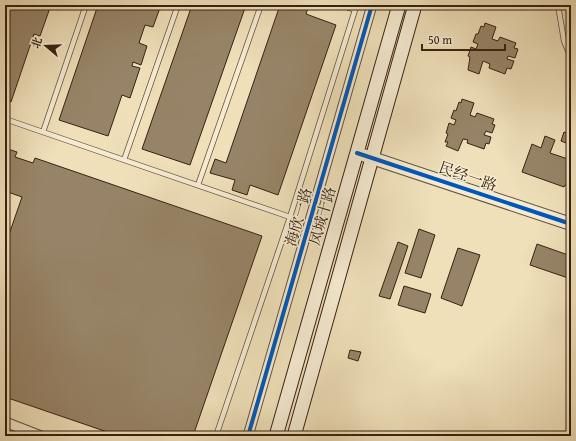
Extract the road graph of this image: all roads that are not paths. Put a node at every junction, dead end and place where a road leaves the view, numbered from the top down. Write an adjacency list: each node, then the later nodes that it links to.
1 (86, 5): 11 (lane)
2 (178, 5): 14 (lane)
3 (261, 5): 15 (lane)
4 (341, 5): 16 (lane)
5 (372, 5): 21 (street, 海欣一路)
6 (399, 5): 12 (main road, 凤城十路)
7 (415, 5): 13 (main road)
8 (558, 5): 9 (lane)
9 (571, 58)
10 (5, 119): 11 (lane)
11 (43, 132): 14 (lane)
12 (357, 153): 13 (street, 民经一路); 22 (main road, 凤城十路)
13 (373, 157): 17 (street, 民经一路); 23 (main road)
14 (124, 160): 15 (lane)
15 (198, 185): 16 (lane)
16 (290, 217): 20 (lane)
17 (571, 224)
18 (5, 422): 19 (street)
19 (41, 436)
20 (216, 436)
21 (248, 436)
22 (276, 436)
23 (294, 436)

